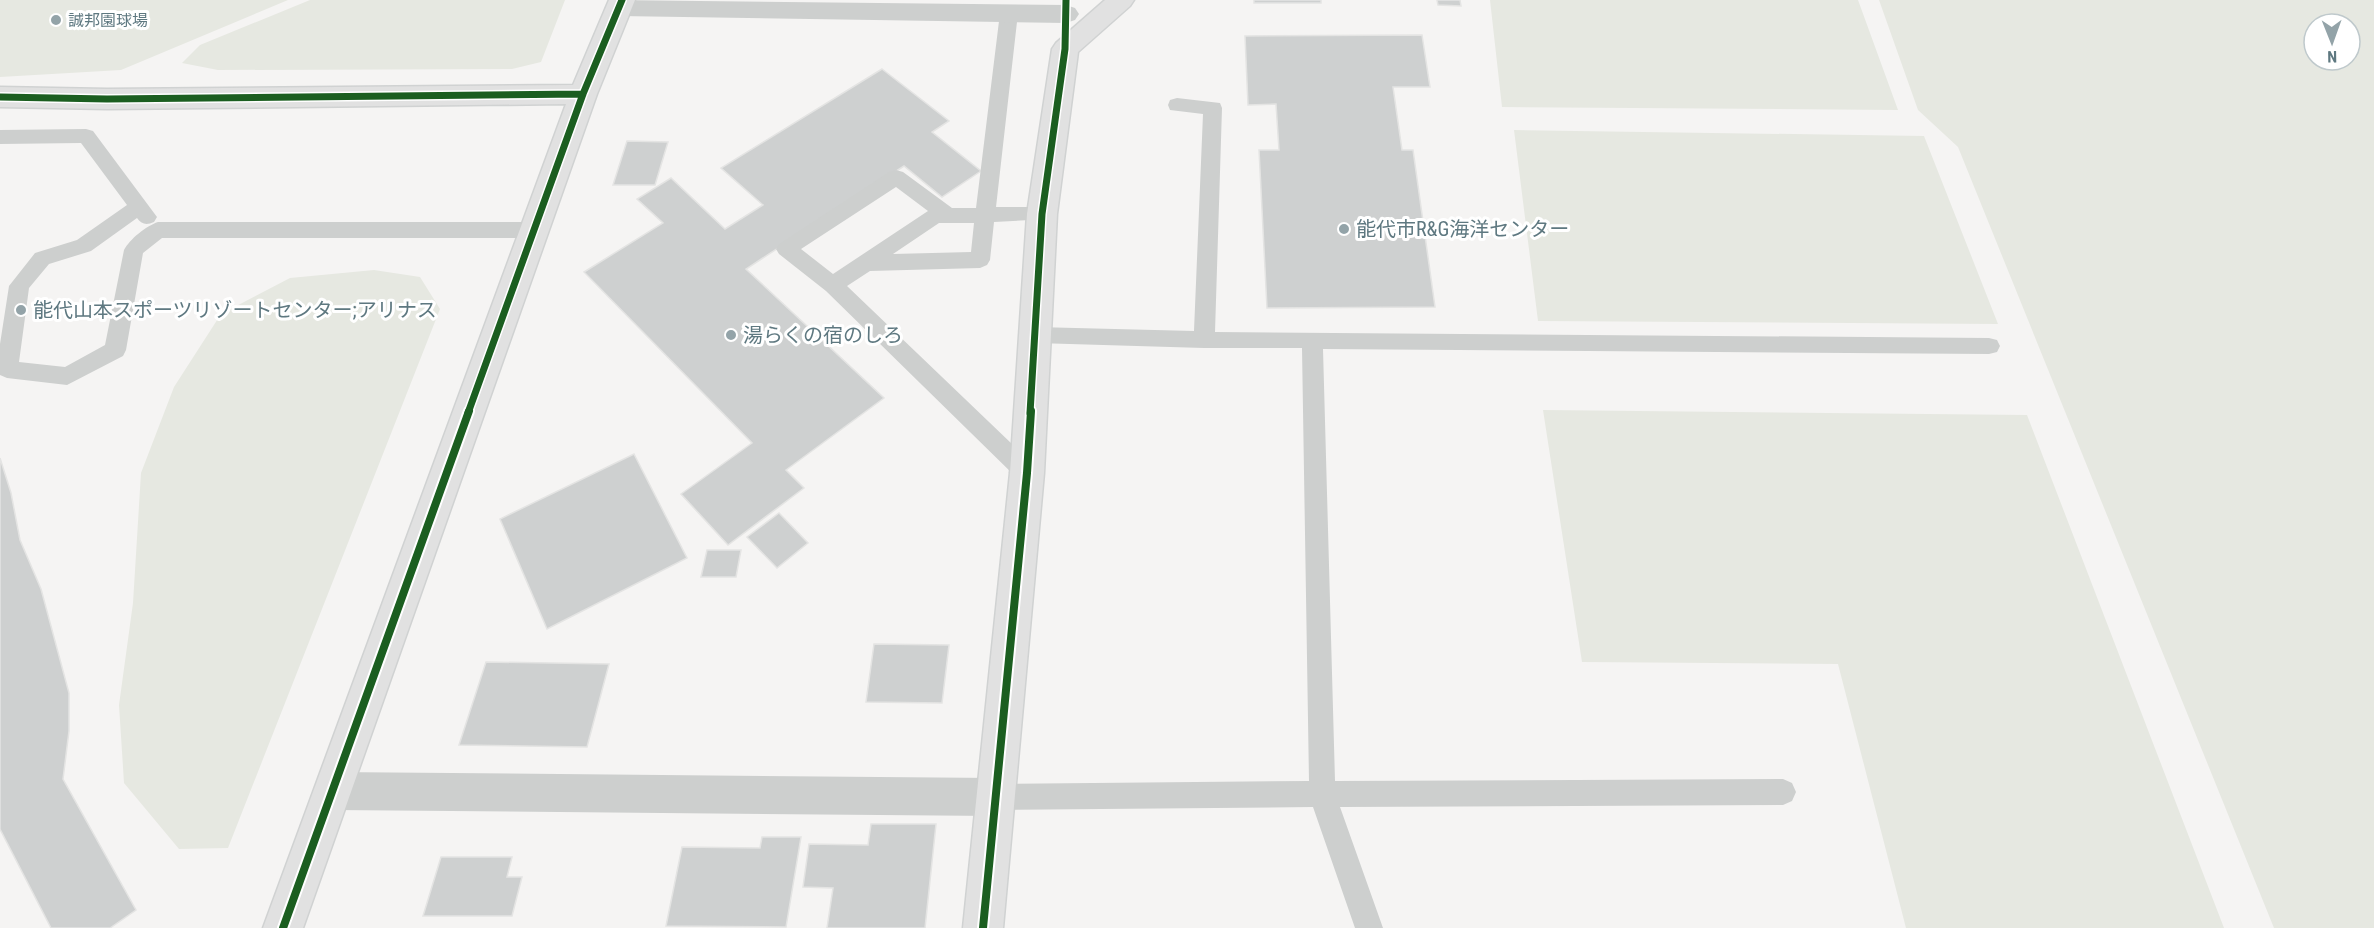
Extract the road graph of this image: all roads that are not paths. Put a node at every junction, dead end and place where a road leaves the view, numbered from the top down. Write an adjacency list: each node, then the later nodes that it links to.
1 (1121, 0): 5 (street)
2 (621, 4): 4 (street); 6 (street)
3 (1066, 7): 4 (street); 5 (street)
4 (1009, 14): 12 (lane)
5 (1065, 49): 11 (street)
6 (583, 94): 7 (street); 14 (street)
7 (0, 97)
8 (1178, 105): 19 (lane)
9 (0, 137): 10 (lane)
10 (139, 206): 15 (lane); 15 (lane)
11 (1042, 214): 12 (lane); 18 (street)
12 (985, 215): 13 (lane); 16 (lane)
13 (948, 216): 16 (lane); 17 (lane)
14 (535, 230): 15 (lane); 23 (street)
15 (158, 231)
16 (865, 263): 17 (lane)
17 (833, 285): 22 (lane)
18 (1036, 335): 19 (lane); 22 (street)
19 (1204, 340): 20 (lane)
20 (1312, 340): 21 (lane); 25 (lane)
21 (1989, 346)
22 (1027, 473): 26 (street)
23 (333, 791): 26 (street); 27 (street)
24 (1783, 792): 25 (lane)
25 (1322, 794): 26 (lane); 29 (lane)
26 (996, 797): 28 (street)
27 (283, 928)
28 (983, 928)
29 (1369, 928)

